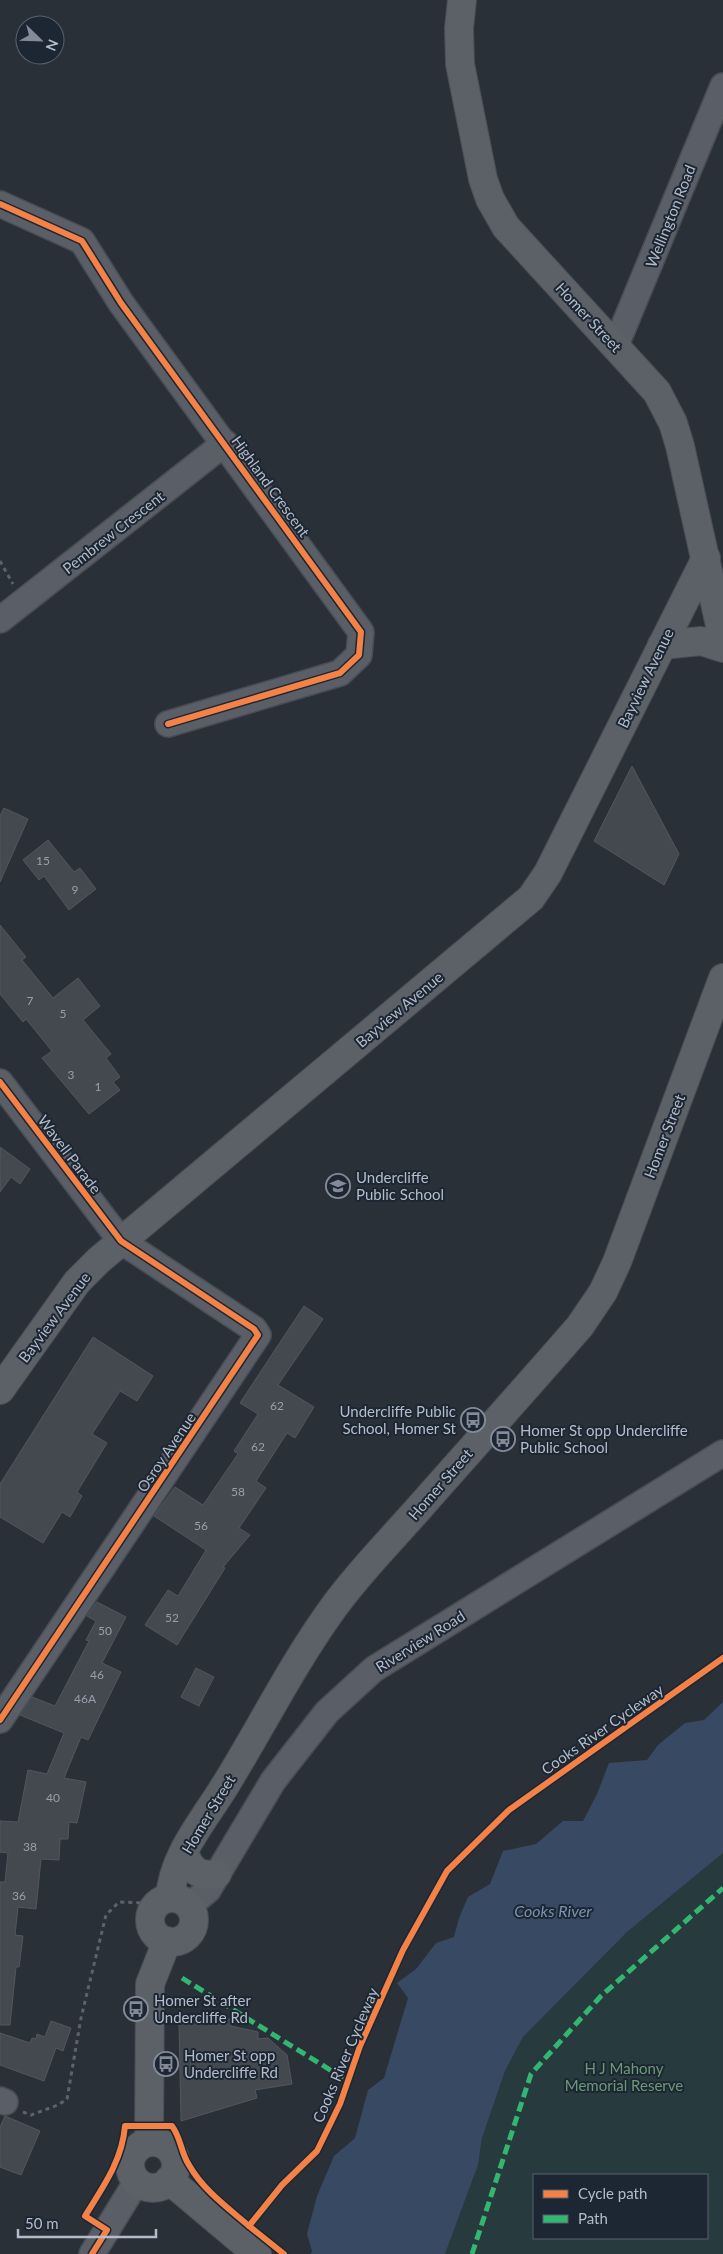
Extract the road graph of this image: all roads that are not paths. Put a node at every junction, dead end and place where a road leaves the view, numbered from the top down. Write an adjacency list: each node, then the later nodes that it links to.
1 (462, 0): 4 (main road, Homer Street)
2 (723, 86): 4 (street, Wellington Road)
3 (0, 204): 5 (street, Highland Crescent)
4 (616, 345): 6 (main road, Homer Street)
5 (225, 443): 7 (street, Pembrew Crescent); 11 (street, Highland Crescent)
6 (706, 558): 8 (main road, Homer Street); 9 (main road, Bayview Avenue)
7 (0, 620)
8 (723, 639)
9 (662, 645): 10 (main road); 14 (main road, Bayview Avenue)
10 (723, 648)
11 (168, 724)
12 (723, 978): 18 (main road, Homer Street)
13 (0, 1082): 14 (street, Wavell Parade)
14 (121, 1241): 15 (main road, Bayview Avenue); 17 (street, Osroy Avenue)
15 (0, 1390)
16 (723, 1453): 19 (street, Riverview Road)
17 (0, 1720)
18 (184, 1853): 19 (main road); 20 (main road, Homer Street)
19 (218, 1874): 20 (street, Riverview Road)
20 (180, 1902): 21 (main road)
21 (149, 2142): 22 (main road); 22 (main road)
22 (153, 2183): 23 (street); 24 (main road); 25 (main road)
23 (92, 2254)
24 (231, 2254)
25 (257, 2254)

